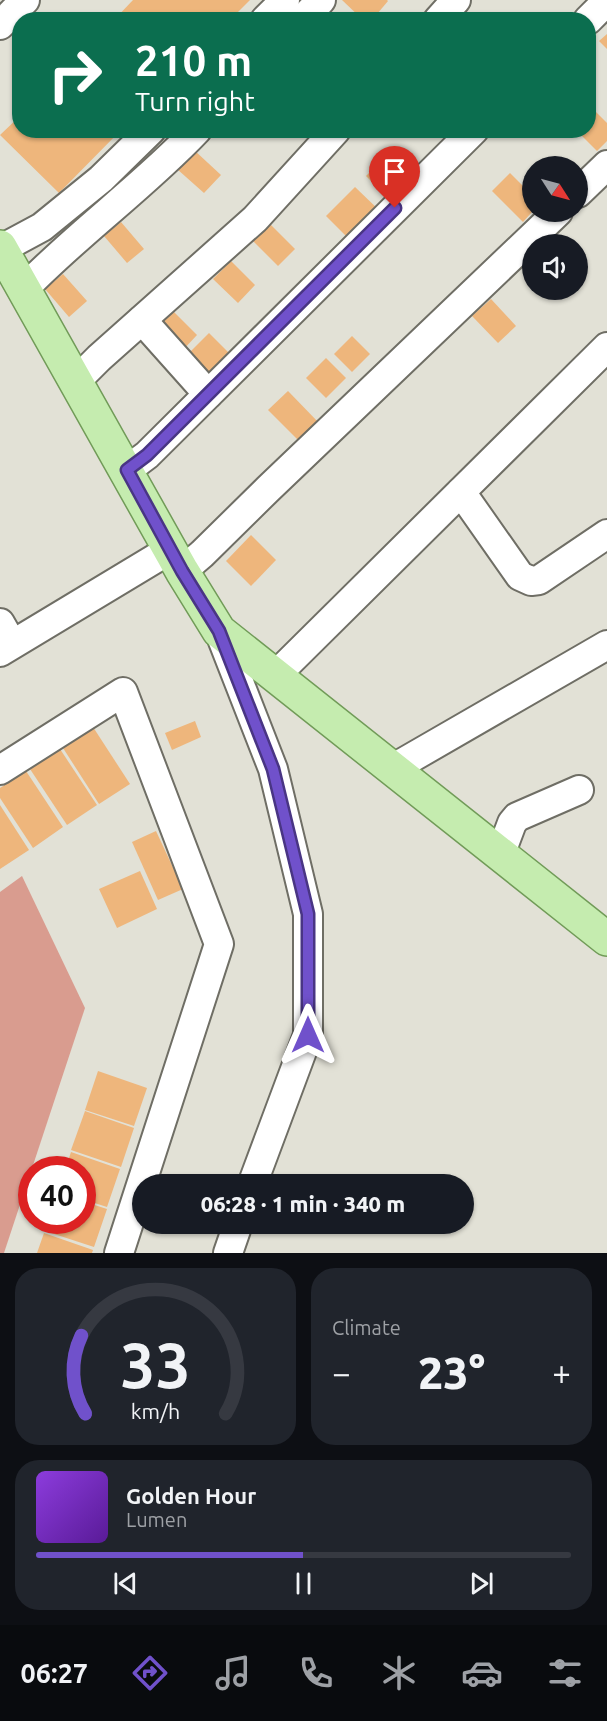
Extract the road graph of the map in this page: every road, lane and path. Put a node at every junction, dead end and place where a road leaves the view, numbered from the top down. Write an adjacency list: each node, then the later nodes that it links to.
1 (25, 0): 6 (street)
2 (285, 0): 7 (street)
3 (321, 0): 8 (street)
4 (456, 0): 9 (street)
5 (607, 1): 10 (street)
6 (13, 12)
7 (273, 12)
8 (310, 12)
9 (445, 12)
10 (596, 12)
11 (12, 14): 12 (street)
12 (0, 26)
13 (143, 138): 20 (street)
14 (190, 138): 21 (street)
15 (329, 138): 22 (street)
16 (466, 138): 25 (street)
17 (607, 165): 18 (street)
18 (588, 183)
19 (547, 222): 29 (street)
20 (1, 248): 21 (main road)
21 (24, 289): 24 (main road)
22 (142, 320): 24 (street); 25 (street)
23 (607, 347): 27 (street)
24 (76, 381): 26 (main road)
25 (208, 394): 26 (street)
26 (127, 470): 29 (main road)
27 (461, 492): 28 (street); 33 (street)
28 (607, 534)
29 (176, 560): 30 (main road); 31 (street)
30 (219, 631): 33 (main road); 39 (street)
31 (4, 640)
32 (607, 645): 34 (street)
33 (275, 676): 34 (main road)
34 (392, 769): 37 (main road)
35 (0, 771): 41 (street)
36 (579, 790): 37 (street)
37 (500, 855): 38 (main road)
38 (607, 939)
39 (256, 1174)
40 (235, 1234): 42 (street)
41 (118, 1253)
42 (228, 1253)

